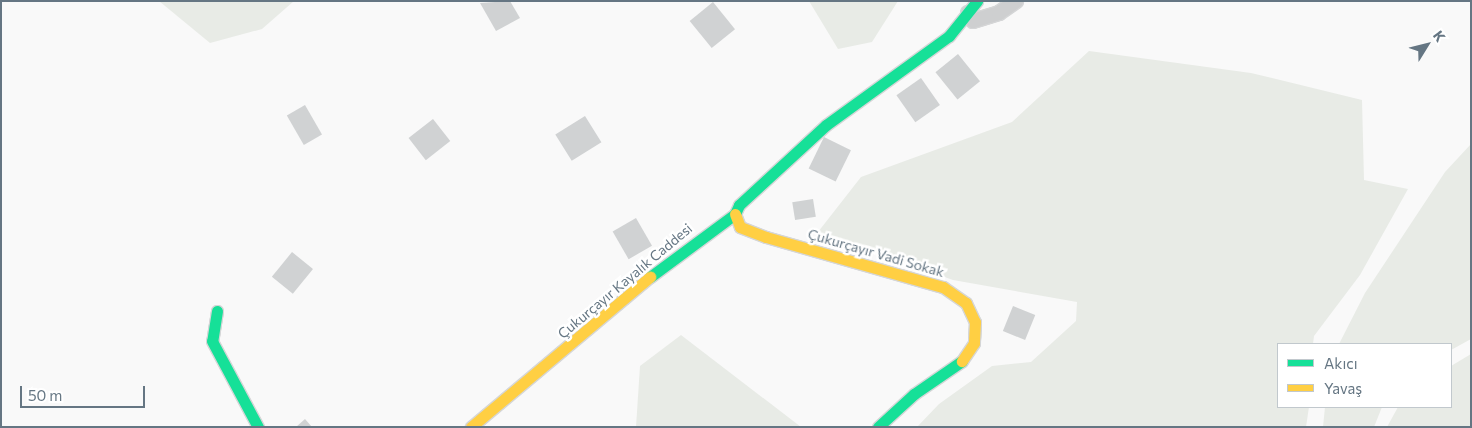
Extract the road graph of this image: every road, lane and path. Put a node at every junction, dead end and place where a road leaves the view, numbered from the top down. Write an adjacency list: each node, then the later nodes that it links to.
1 (977, 1): 3 (street, Çukurçayır Kayalık Caddesi)
2 (1016, 1): 3 (street)
3 (968, 14): 4 (street, Çukurçayır Kayalık Caddesi)
4 (735, 214): 7 (street, Çukurçayır Kayalık Caddesi); 8 (street, Çukurçayır Vadi Sokak)
5 (217, 311): 6 (street)
6 (258, 427)
7 (471, 427)
8 (878, 427)

